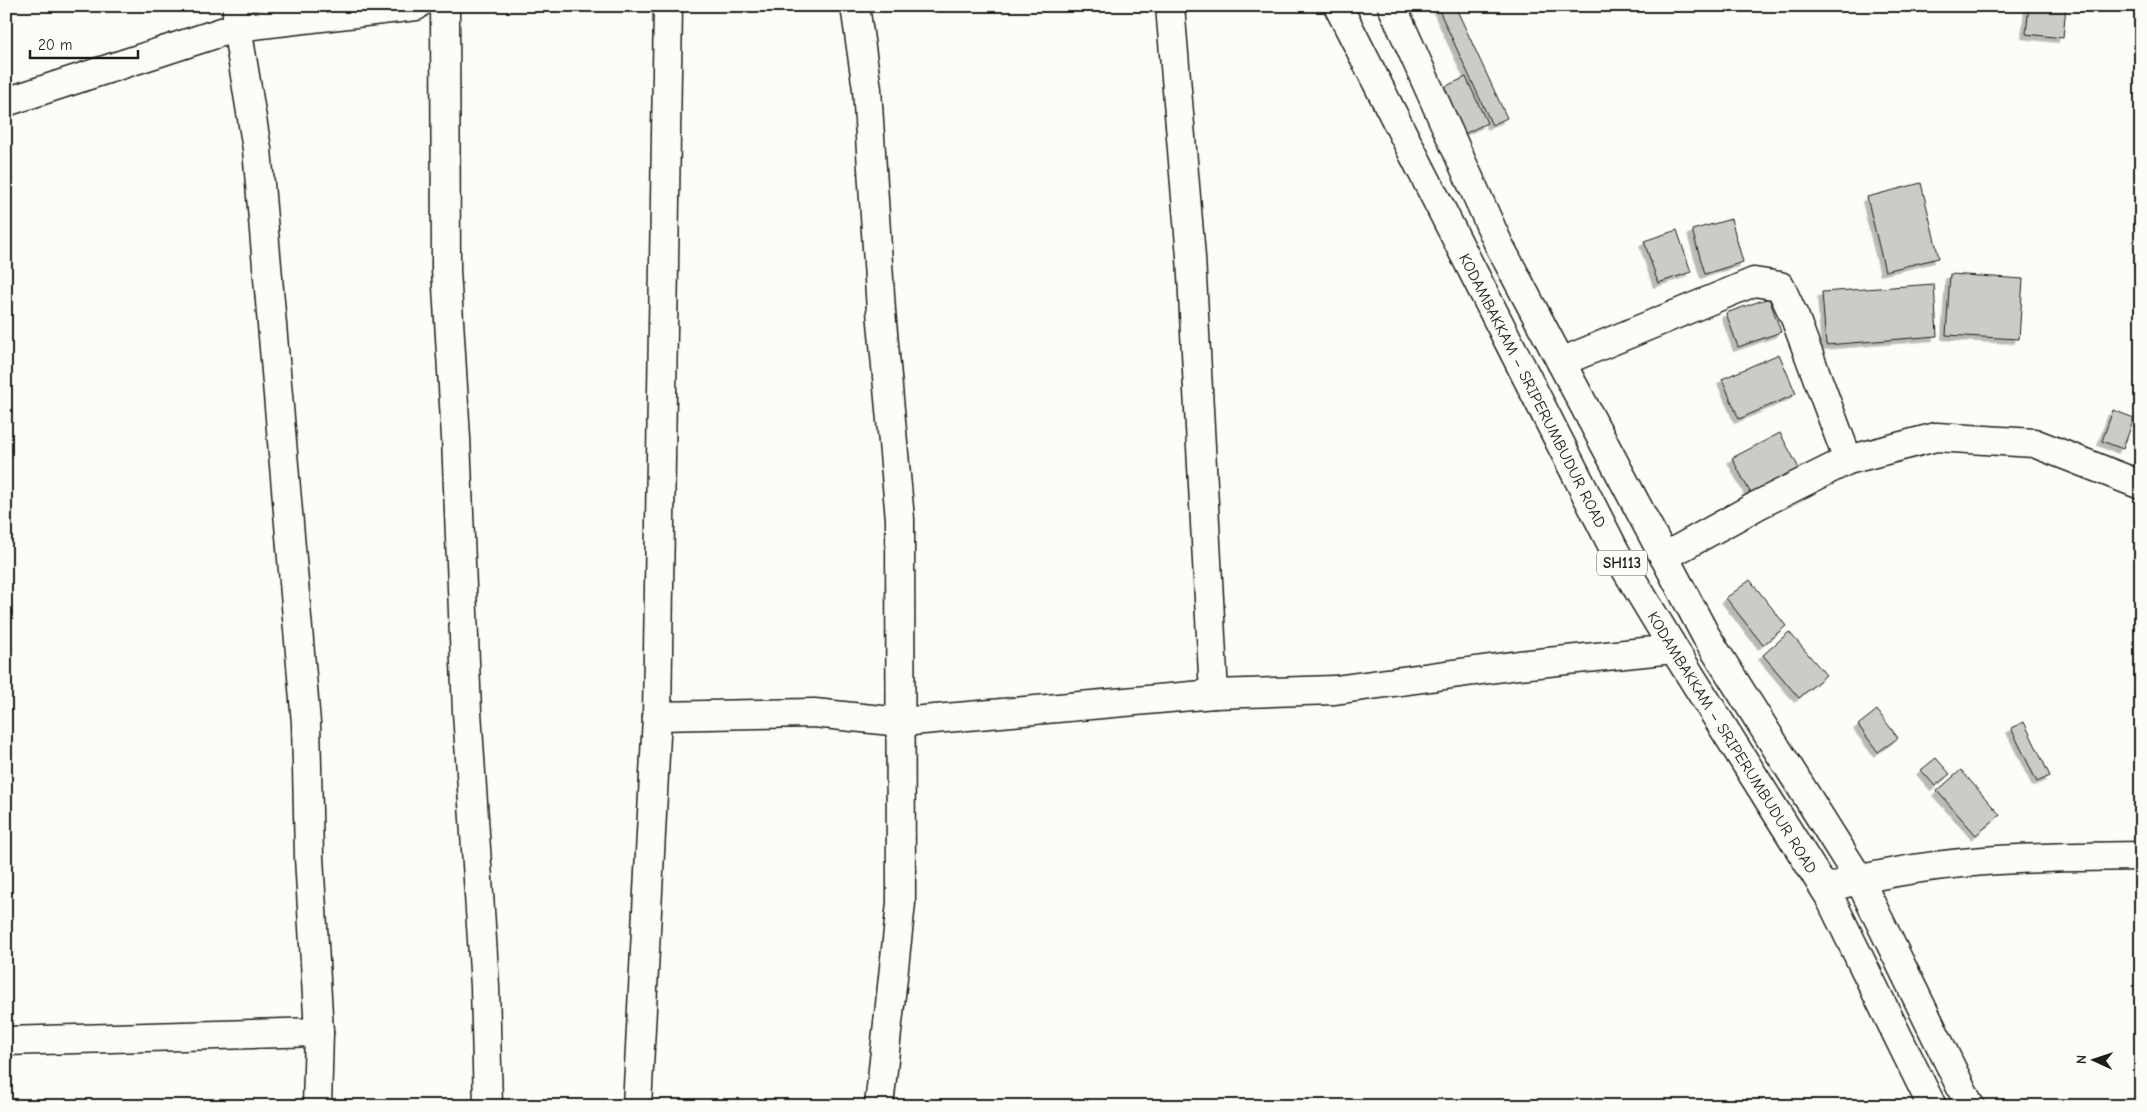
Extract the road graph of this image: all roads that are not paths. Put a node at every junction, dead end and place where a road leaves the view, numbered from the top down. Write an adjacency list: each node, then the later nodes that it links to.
1 (416, 6): 8 (street)
2 (445, 6): 24 (street)
3 (668, 6): 16 (street)
4 (855, 6): 17 (street)
5 (1170, 6): 15 (street)
6 (1338, 6): 14 (street, KODAMBAKKAM – SRIPERUMBUDUR ROAD / SH113)
7 (1392, 6): 10 (street, KODAMBAKKAM – SRIPERUMBUDUR ROAD / SH113)
8 (237, 17): 9 (street); 21 (street)
9 (6, 102)
10 (1561, 362): 11 (street); 13 (street, KODAMBAKKAM – SRIPERUMBUDUR ROAD / SH113)
11 (1848, 460): 12 (street); 13 (street)
12 (2141, 485)
13 (1664, 557): 19 (street, KODAMBAKKAM – SRIPERUMBUDUR ROAD / SH113)
14 (1673, 649): 15 (street); 20 (street, KODAMBAKKAM – SRIPERUMBUDUR ROAD / SH113)
15 (1214, 694): 17 (street)
16 (657, 716): 17 (street); 25 (street)
17 (900, 722): 26 (street)
18 (2141, 856): 19 (street)
19 (1859, 879): 20 (street); 28 (street, KODAMBAKKAM – SRIPERUMBUDUR ROAD / SH113)
20 (1825, 889): 27 (street, KODAMBAKKAM – SRIPERUMBUDUR ROAD / SH113)
21 (319, 1032): 22 (street); 23 (street)
22 (6, 1041)
23 (317, 1106)
24 (488, 1106)
25 (637, 1106)
26 (879, 1106)
27 (1932, 1106)
28 (1970, 1106)

